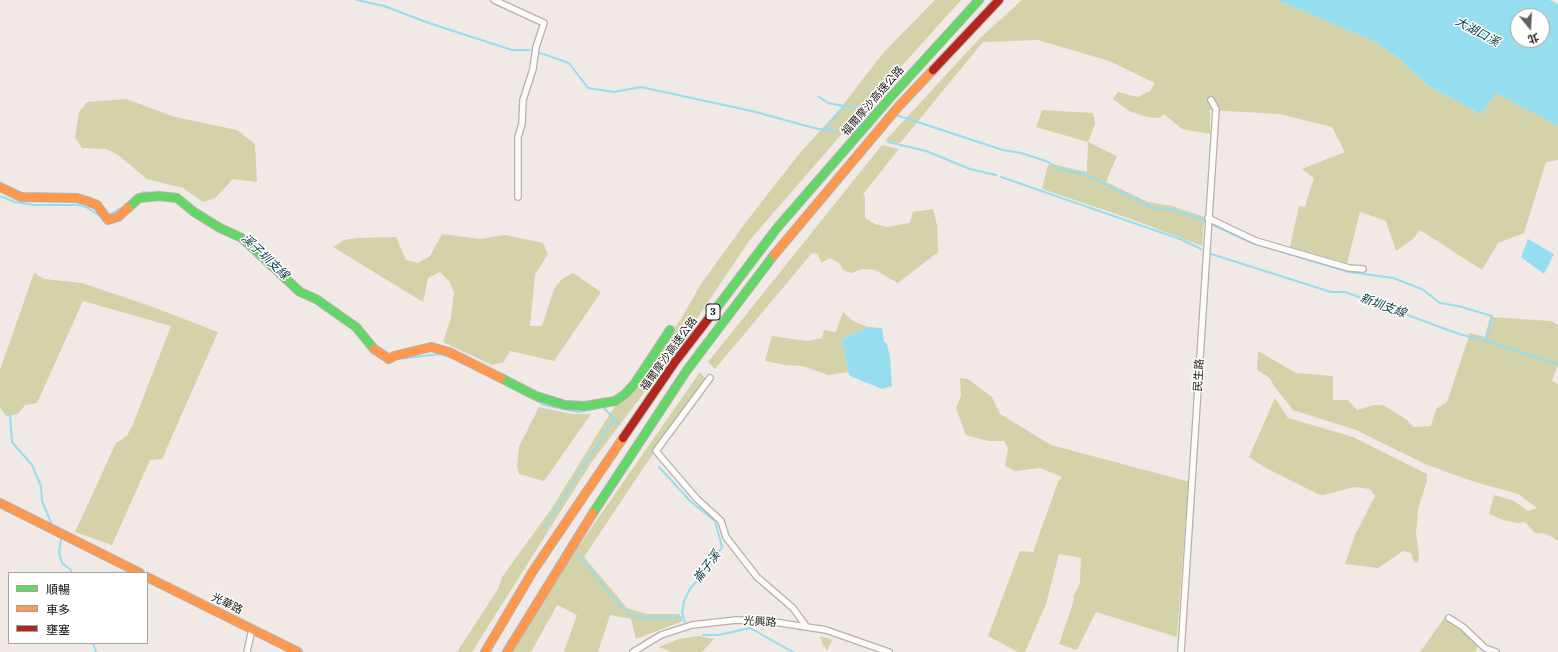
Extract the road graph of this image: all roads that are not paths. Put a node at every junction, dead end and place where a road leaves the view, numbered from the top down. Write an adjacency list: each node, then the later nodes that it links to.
1 (494, 0): 6 (street)
2 (979, 0): 19 (main road, 福爾摩沙高速公路 / 3)
3 (999, 0): 20 (main road, 福爾摩沙高速公路 / 3)
4 (1211, 100): 7 (street, 民生路)
5 (0, 187): 9 (main road)
6 (518, 196)
7 (1208, 218): 8 (street); 23 (street, 民生路)
8 (1363, 269)
9 (670, 330)
10 (710, 378): 15 (street)
11 (0, 503): 12 (main road)
12 (138, 572)
13 (148, 577): 16 (main road, 光華路)
14 (1449, 618): 24 (street)
15 (806, 626): 21 (street, 光興路); 22 (street, 光興路)
16 (252, 629): 17 (street); 18 (main road, 光華路)
17 (247, 652)
18 (298, 652)
19 (485, 652)
20 (507, 652)
21 (633, 652)
22 (889, 652)
23 (1181, 652)
24 (1496, 652)

